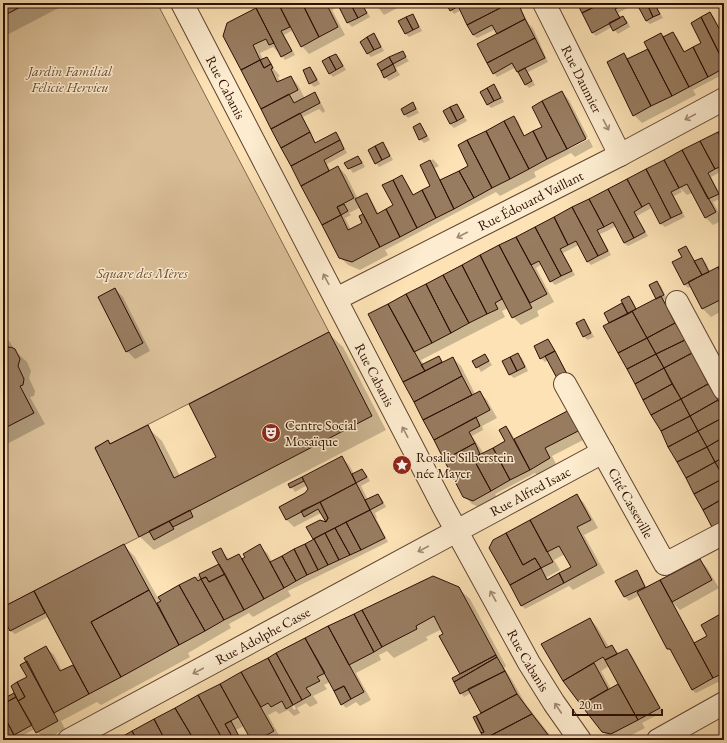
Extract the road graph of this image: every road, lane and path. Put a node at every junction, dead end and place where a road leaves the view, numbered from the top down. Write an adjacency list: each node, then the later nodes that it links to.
1 (182, 3): 5 (street, Rue Cabanis, one-way to 1)
2 (544, 3): 4 (street, Rue Daumier, one-way to 4)
3 (724, 99): 4 (street, Rue Édouard Vaillant, one-way to 4)
4 (620, 155): 5 (street, Rue Édouard Vaillant, one-way to 5)
5 (336, 299): 10 (street, Rue Cabanis, one-way to 5)
6 (677, 302): 8 (street)
7 (565, 384): 9 (street, Cité Casseville)
8 (724, 390)
9 (604, 452): 10 (street, Rue Alfred Isaac); 11 (street, Cité Casseville)
10 (457, 531): 13 (street, Rue Adolphe Casse, one-way to 13); 14 (street, Rue Cabanis, one-way to 10)
11 (724, 533)
12 (724, 703): 15 (street)
13 (69, 740)
14 (580, 740)
15 (658, 740)

